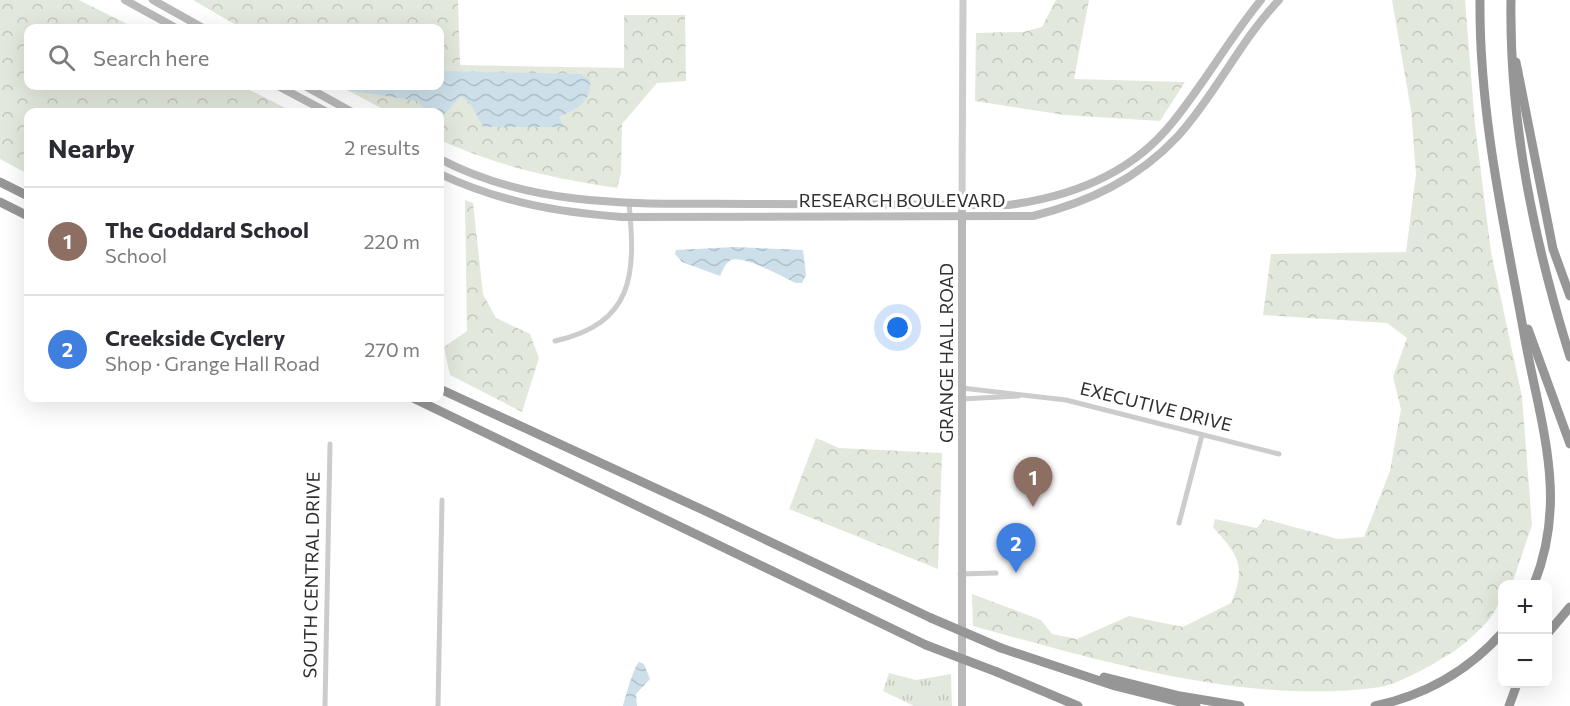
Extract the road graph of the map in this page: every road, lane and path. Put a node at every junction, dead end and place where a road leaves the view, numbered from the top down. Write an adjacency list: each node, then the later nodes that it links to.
1 (125, 0): 8 (main road)
2 (153, 0): 9 (main road)
3 (963, 0): 21 (street, GRANGE HALL ROAD)
4 (1261, 0): 21 (main road, RESEARCH BOULEVARD)
5 (1279, 0): 23 (main road, RESEARCH BOULEVARD)
6 (1480, 0): 25 (highway)
7 (1511, 0): 10 (highway)
8 (169, 24)
9 (196, 24)
10 (1510, 38): 26 (highway); 28 (highway)
11 (286, 90): 13 (main road)
12 (311, 90): 14 (main road)
13 (320, 108)
14 (345, 108)
15 (444, 161): 20 (main road, RESEARCH BOULEVARD)
16 (444, 176): 24 (main road, RESEARCH BOULEVARD)
17 (0, 182): 18 (highway)
18 (24, 194)
19 (0, 202): 22 (highway)
20 (629, 203): 21 (main road, RESEARCH BOULEVARD); 24 (street)
21 (962, 205): 23 (main road, GRANGE HALL ROAD)
22 (24, 214)
23 (962, 216): 24 (main road, RESEARCH BOULEVARD); 29 (main road, GRANGE HALL ROAD)
24 (630, 217): 27 (street)
25 (1513, 274): 36 (highway); 42 (highway)
26 (1570, 296)
27 (555, 341)
28 (1570, 357)
29 (962, 388): 31 (street, EXECUTIVE DRIVE); 32 (main road, GRANGE HALL ROAD)
30 (444, 392): 46 (highway, bridge)
31 (1024, 395): 32 (street, EXECUTIVE DRIVE); 34 (street, EXECUTIVE DRIVE)
32 (962, 399): 41 (main road, GRANGE HALL ROAD)
33 (420, 402): 48 (highway, bridge)
34 (1202, 435): 37 (street, EXECUTIVE DRIVE); 39 (street)
35 (330, 444): 49 (street, SOUTH CENTRAL DRIVE)
36 (1570, 444)
37 (1279, 454)
38 (442, 500): 50 (street)
39 (1179, 524)
40 (996, 573): 41 (street)
41 (960, 574): 51 (main road, GRANGE HALL ROAD)
42 (1536, 580)
43 (1570, 608): 44 (highway)
44 (1552, 628)
45 (1502, 634): 56 (highway)
46 (1041, 663): 54 (highway); 55 (highway)
47 (1516, 688): 57 (highway)
48 (1043, 692): 52 (highway); 53 (highway)
49 (325, 706)
50 (438, 706)
51 (962, 706)
52 (1078, 706)
53 (1086, 706)
54 (1196, 706)
55 (1240, 706)
56 (1375, 706)
57 (1509, 706)

